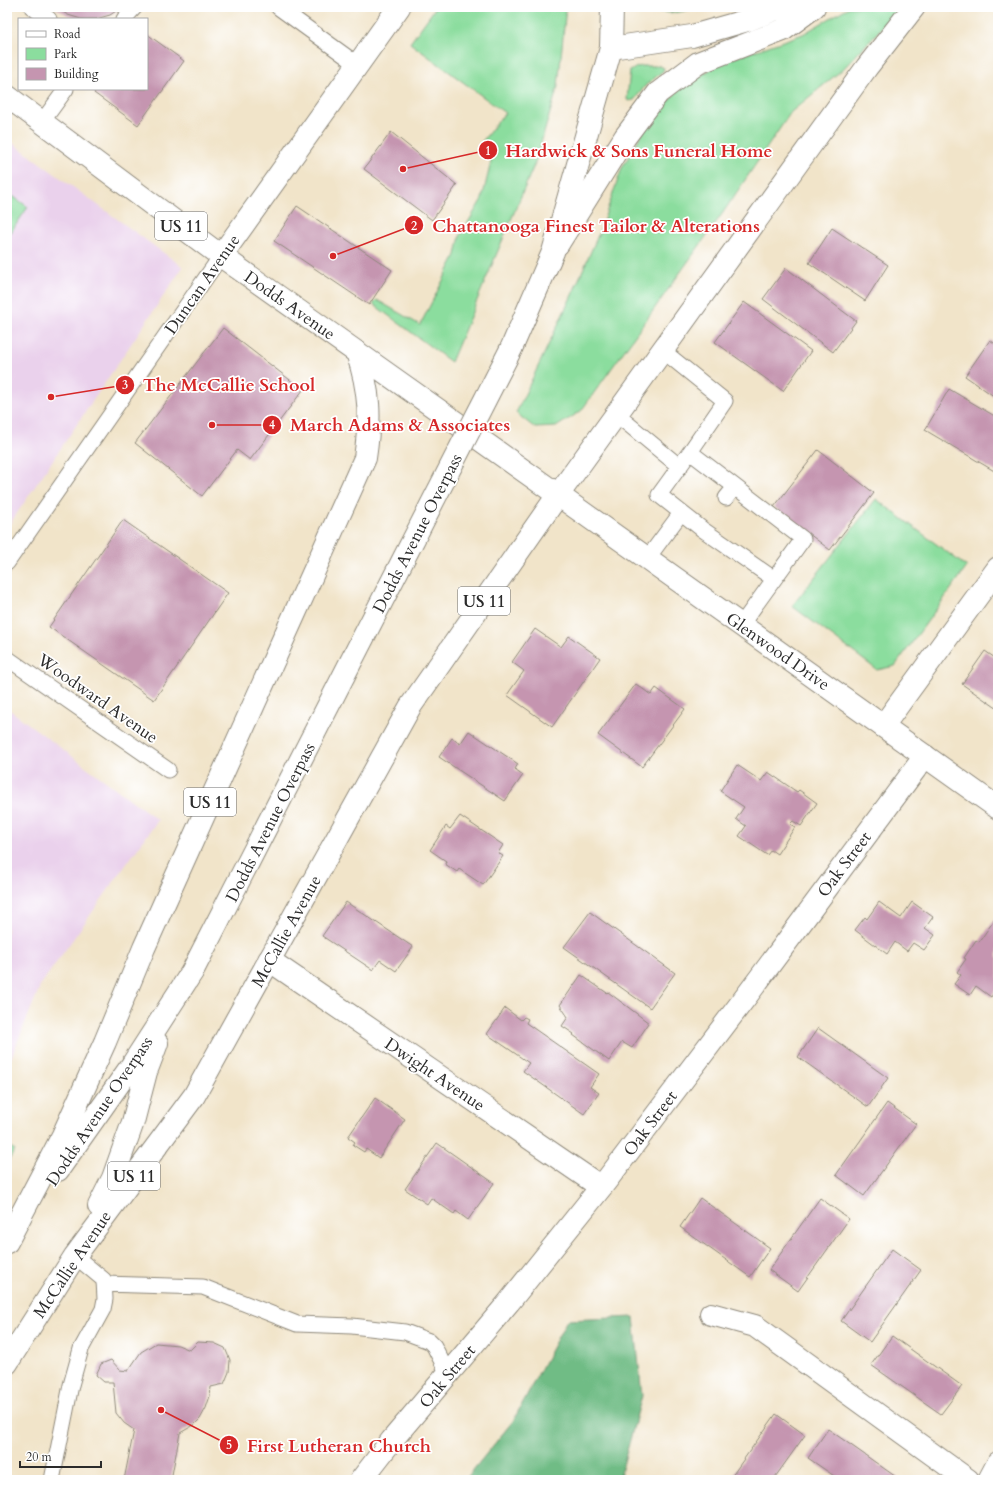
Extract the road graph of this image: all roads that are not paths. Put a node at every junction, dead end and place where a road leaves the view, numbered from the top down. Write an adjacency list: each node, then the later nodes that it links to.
1 (32, 7): 9 (lane)
2 (135, 7): 10 (lane)
3 (278, 7): 12 (lane)
4 (399, 7): 12 (main road, Duncan Avenue)
5 (612, 7): 11 (main road, Dodds Avenue Overpass)
6 (781, 7): 11 (main road)
7 (814, 7): 16 (main road)
8 (914, 7): 18 (main road, McCallie Avenue)
9 (48, 18)
10 (125, 18)
11 (611, 48): 16 (main road, Dodds Avenue Overpass)
12 (358, 65): 17 (main road, Duncan Avenue)
13 (65, 90): 15 (lane)
14 (7, 96): 15 (main road, Dodds Avenue / US 11)
15 (42, 122): 17 (main road, Dodds Avenue / US 11)
16 (553, 252): 36 (main road, Dodds Avenue Overpass, bridge)
17 (222, 256): 19 (main road, Dodds Avenue / US 11); 26 (lane, Duncan Avenue)
18 (662, 350): 20 (main road, McCallie Avenue); 21 (lane)
19 (357, 352): 23 (main road, Dodds Avenue / US 11); 38 (main road, US 11)
20 (616, 414): 22 (lane); 23 (main road, McCallie Avenue)
21 (690, 452): 22 (lane); 28 (lane)
22 (680, 467): 24 (lane)
23 (558, 495): 25 (main road, Glenwood Drive); 35 (main road, McCallie Avenue / US 11)
24 (681, 513): 25 (lane); 28 (lane)
25 (647, 559): 29 (main road, Glenwood Drive)
26 (7, 563)
27 (998, 568): 31 (main road)
28 (774, 579): 29 (lane)
29 (740, 625): 31 (main road, Glenwood Drive)
30 (7, 658): 33 (lane, Woodward Avenue)
31 (884, 726): 32 (main road, Glenwood Drive)
32 (925, 756): 34 (main road, Glenwood Drive); 37 (main road, Oak Street)
33 (168, 770)
34 (998, 808)
35 (269, 960): 37 (main road, Dwight Avenue); 40 (main road, McCallie Avenue / US 11)
36 (192, 972): 39 (main road, Dodds Avenue Overpass); 40 (main road, Dodds Avenue Overpass)
37 (601, 1187): 44 (main road, Oak Street)
38 (7, 1242)
39 (7, 1251)
40 (75, 1256): 41 (lane); 43 (main road, McCallie Avenue / US 11)
41 (104, 1284): 44 (lane); 46 (lane)
42 (711, 1314): 48 (main road)
43 (7, 1363)
44 (448, 1374): 47 (main road, Oak Street)
45 (998, 1463): 49 (main road)
46 (52, 1480)
47 (361, 1480)
48 (968, 1480)
49 (989, 1480)

